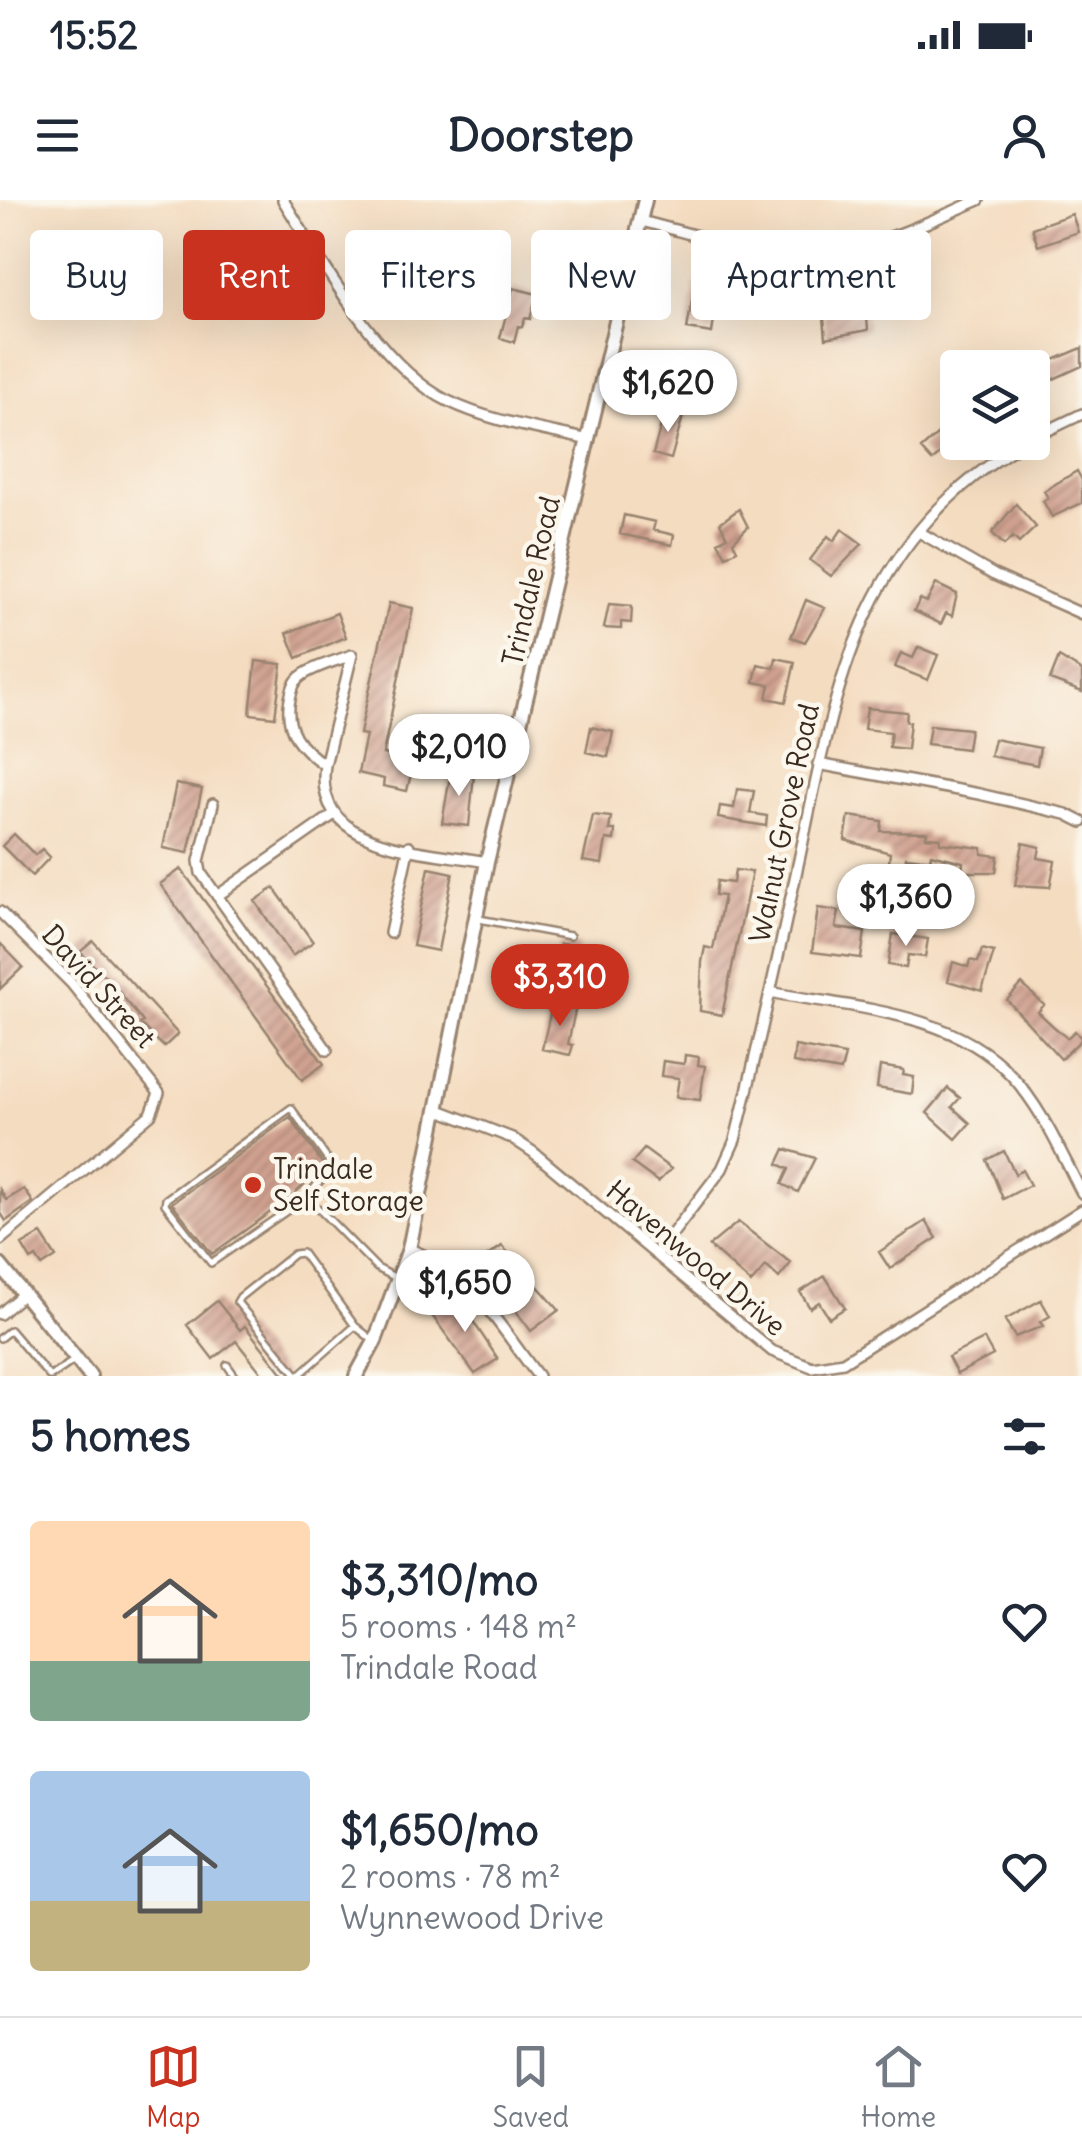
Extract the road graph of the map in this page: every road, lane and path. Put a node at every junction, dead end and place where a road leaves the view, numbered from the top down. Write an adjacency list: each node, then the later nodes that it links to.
1 (282, 200): 7 (street)
2 (645, 200): 4 (main road, Trindale Road)
3 (979, 200): 4 (street)
4 (641, 221): 7 (main road, Trindale Road)
5 (1082, 414): 6 (street)
6 (1050, 429)
7 (589, 440): 17 (main road, Trindale Road)
8 (1000, 460): 9 (street, Walnut Grove Road)
9 (919, 532): 10 (street); 11 (street, Walnut Grove Road)
10 (1082, 614)
11 (818, 764): 15 (street); 23 (street, Walnut Grove Road)
12 (326, 765): 12 (street); 14 (street)
13 (213, 804): 18 (street)
14 (333, 815): 16 (street); 18 (street)
15 (1082, 822)
16 (408, 846): 17 (street); 21 (street)
17 (487, 862): 20 (main road, Trindale Road)
18 (217, 896): 24 (street)
19 (0, 912): 29 (street, David Street)
20 (476, 919): 22 (lane); 25 (main road, Trindale Road)
21 (390, 933)
22 (570, 936)
23 (770, 992): 26 (street); 31 (street, Walnut Grove Road)
24 (327, 1050)
25 (439, 1110): 30 (main road, Trindale Road); 31 (street, Havenwood Drive)
26 (1082, 1192)
27 (306, 1197): 27 (lane); 33 (lane)
28 (1082, 1210): 31 (street, Havenwood Drive)
29 (0, 1240)
30 (409, 1249): 33 (main road, Trindale Road); 46 (street)
31 (656, 1255)
32 (0, 1264): 34 (main road)
33 (399, 1279): 38 (main road, Trindale Road)
34 (23, 1294): 35 (street); 39 (main road)
35 (0, 1314)
36 (355, 1326): 38 (lane); 44 (lane); 44 (lane)
37 (0, 1338): 41 (lane)
38 (375, 1341): 45 (main road, Trindale Road)
39 (76, 1359): 41 (lane); 42 (main road)
40 (227, 1365): 43 (lane)
41 (50, 1376)
42 (90, 1376)
43 (236, 1376)
44 (297, 1376)
45 (356, 1376)
46 (538, 1376)

